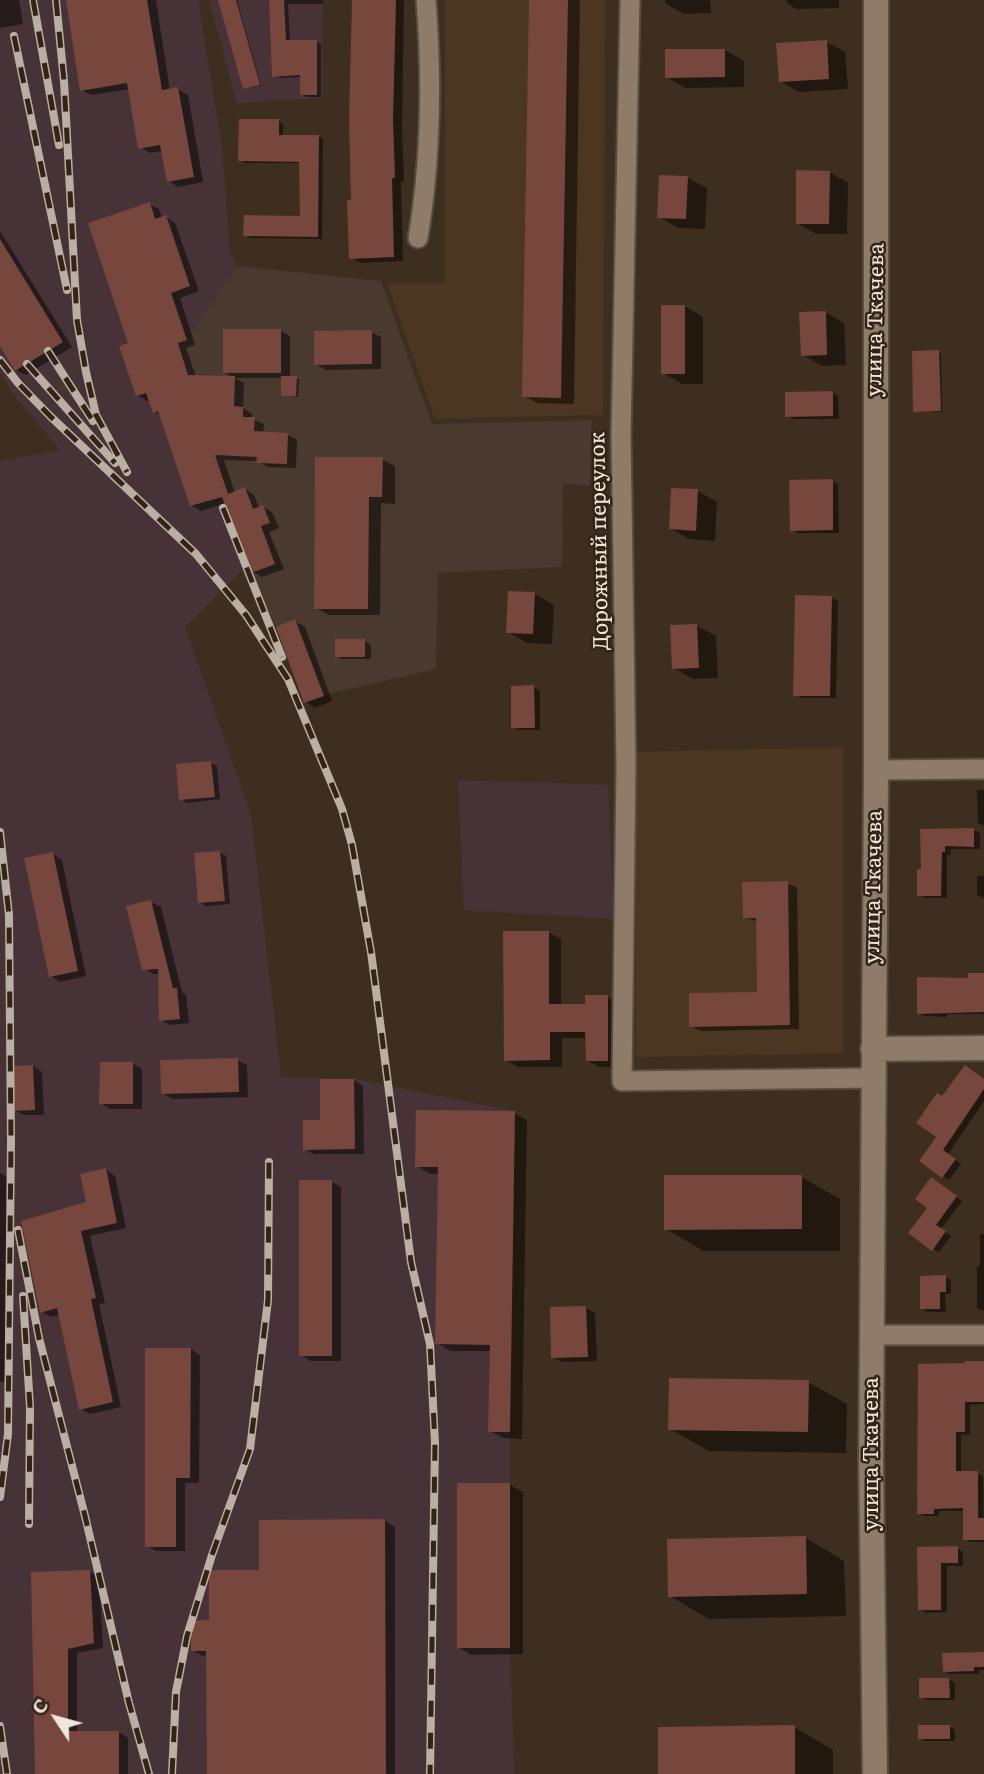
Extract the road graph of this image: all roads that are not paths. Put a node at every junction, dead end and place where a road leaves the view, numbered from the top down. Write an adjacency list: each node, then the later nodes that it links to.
1 (426, 0): 4 (street)
2 (630, 0): 9 (street, Дорожный переулок)
3 (876, 0): 6 (street, улица Ткачева)
4 (418, 238)
5 (984, 769): 6 (street)
6 (876, 770): 8 (street, улица Ткачева)
7 (984, 1048): 8 (street)
8 (873, 1049): 9 (street, улица Ткачева)
9 (873, 1078): 10 (street, улица Ткачева)
10 (872, 1335): 11 (street); 12 (street, улица Ткачева)
11 (984, 1335)
12 (875, 1774)

